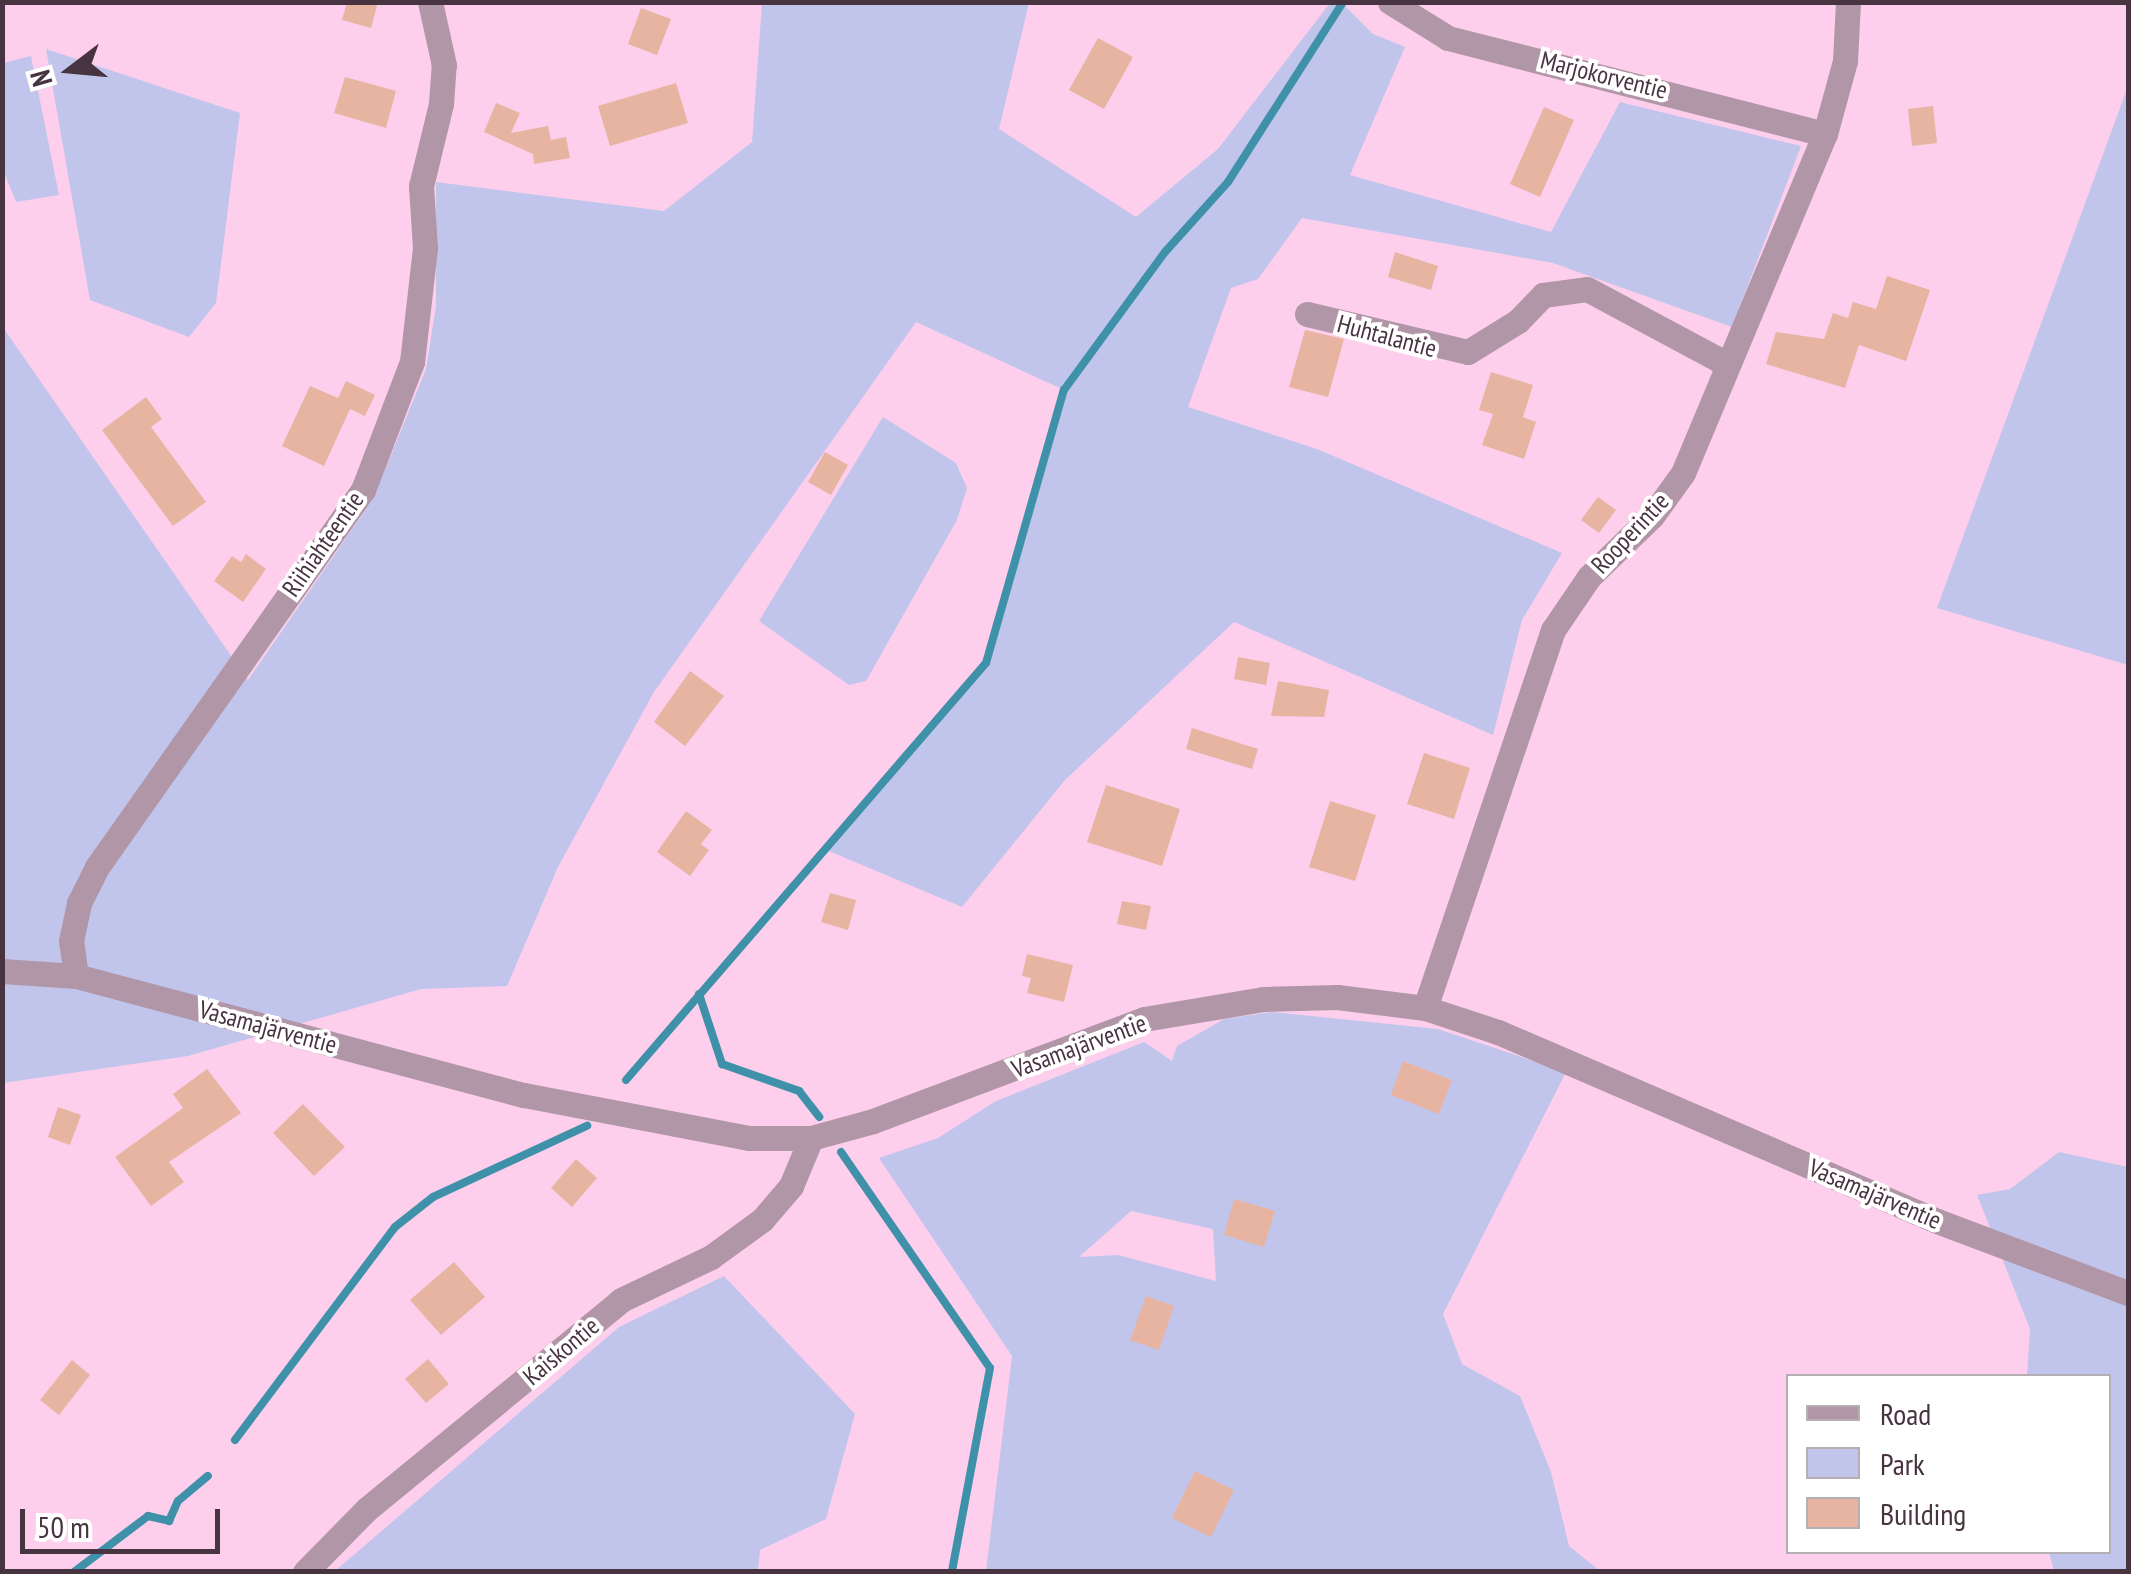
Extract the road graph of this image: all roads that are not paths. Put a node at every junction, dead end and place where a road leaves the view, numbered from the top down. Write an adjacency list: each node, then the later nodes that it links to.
1 (430, 2): 8 (street, Riihiahteentie)
2 (1390, 2): 4 (street, Marjokorventie)
3 (1848, 2): 4 (street, Rooperintie)
4 (1824, 134): 6 (street, Rooperintie)
5 (1307, 314): 6 (street, Huhtalantie)
6 (1727, 364): 9 (street, Rooperintie)
7 (2, 972): 8 (street, Vasamajärventie)
8 (76, 976): 10 (street, Vasamajärventie)
9 (1424, 1008): 10 (street, Vasamajärventie); 11 (street, Vasamajärventie)
10 (811, 1138): 12 (street, Kaiskontie)
11 (2128, 1293)
12 (305, 1572)

